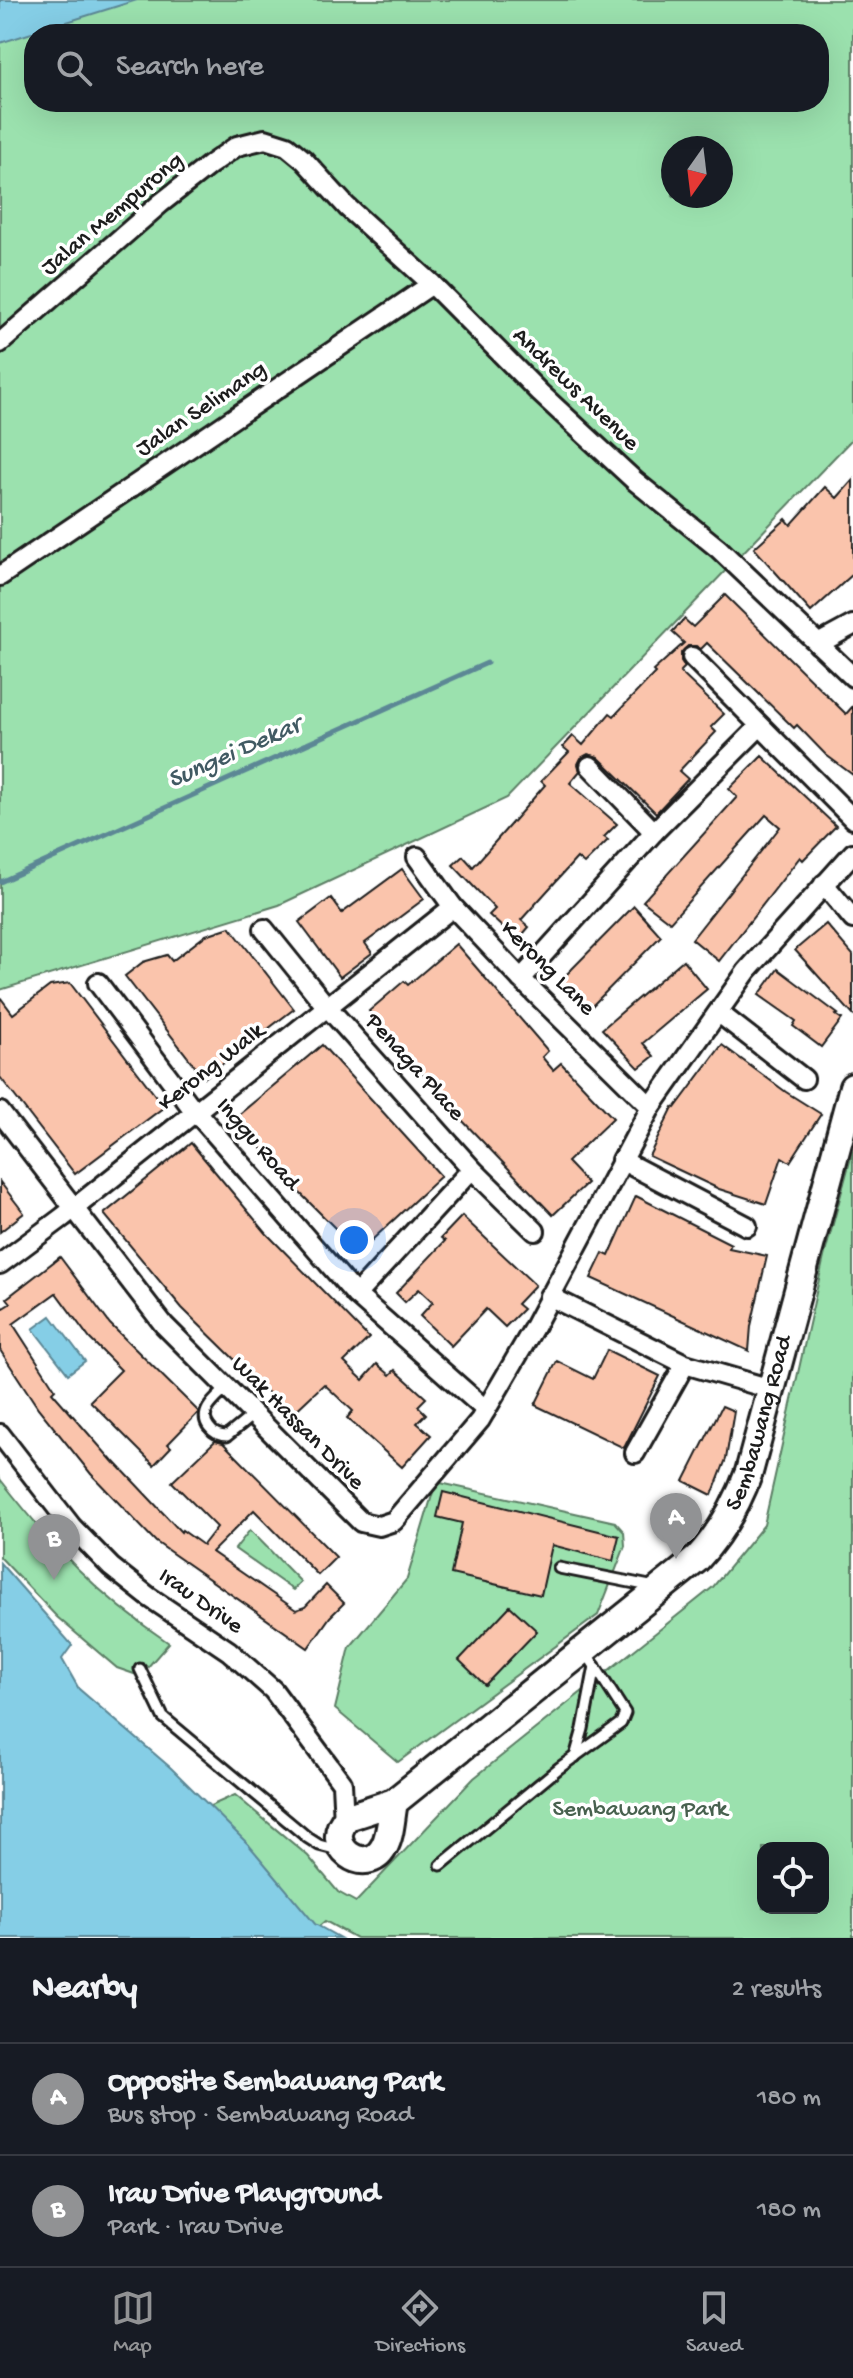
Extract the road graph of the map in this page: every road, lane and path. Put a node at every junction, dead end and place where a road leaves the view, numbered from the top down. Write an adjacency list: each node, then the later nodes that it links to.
1 (265, 139): 2 (street, Andrews Avenue); 3 (street, Jalan Mempurong)
2 (432, 284): 4 (street, Jalan Selimang); 6 (street, Andrews Avenue)
3 (0, 343)
4 (0, 576)
5 (853, 625): 6 (street)
6 (818, 644): 8 (street, Andrews Avenue)
7 (692, 657): 9 (street)
8 (853, 677)
9 (759, 727): 11 (street); 12 (street)
10 (590, 766): 12 (street)
11 (853, 819)
12 (654, 832): 19 (street)
13 (853, 853): 15 (street, Wak Hassan Drive)
14 (417, 857): 16 (street, Kerong Lane)
15 (824, 884): 17 (street); 22 (street, Wak Hassan Drive)
16 (453, 907): 19 (street, Kerong Lane); 21 (street, Kerong Walk)
17 (853, 919)
18 (264, 929): 21 (street, Penaga Place)
19 (521, 979): 25 (street, Kerong Lane)
20 (98, 983): 26 (street, Inggu Road)
21 (327, 1007): 26 (street, Kerong Walk); 29 (street, Penaga Place)
22 (719, 1013): 23 (street); 25 (street, Wak Hassan Drive)
23 (804, 1079)
24 (853, 1087): 38 (street, Sembawang Road)
25 (651, 1107): 28 (street, Wak Hassan Drive)
26 (196, 1111): 30 (street, Kerong Walk); 34 (street, Inggu Road)
27 (0, 1112): 30 (street, Wak Hassan Drive)
28 (621, 1160): 31 (street); 35 (street, Wak Hassan Drive)
29 (472, 1169): 32 (street, Penaga Place); 34 (street)
30 (74, 1208): 33 (street, Kerong Walk); 37 (street, Wak Hassan Drive)
31 (747, 1226)
32 (535, 1231)
33 (0, 1264)
34 (356, 1295): 39 (street, Inggu Road)
35 (549, 1296): 36 (street); 39 (street, Wak Hassan Drive)
36 (685, 1364): 38 (street); 42 (street)
37 (227, 1388): 40 (street, Wak Hassan Drive); 40 (lane)
38 (771, 1389): 44 (street, Sembawang Road)
39 (486, 1410): 40 (street, Wak Hassan Drive)
40 (254, 1414)
41 (0, 1434): 49 (street, Irau Drive)
42 (635, 1453)
43 (559, 1568): 44 (lane)
44 (662, 1589): 45 (street, Sembawang Road)
45 (590, 1659): 47 (lane); 47 (lane); 48 (street, Sembawang Road)
46 (140, 1669): 51 (lane)
47 (575, 1757): 52 (lane)
48 (394, 1802): 49 (street, Sembawang Road); 50 (street)
49 (356, 1818): 50 (street); 51 (street)
50 (386, 1842): 51 (street)
51 (345, 1852)
52 (441, 1865)

